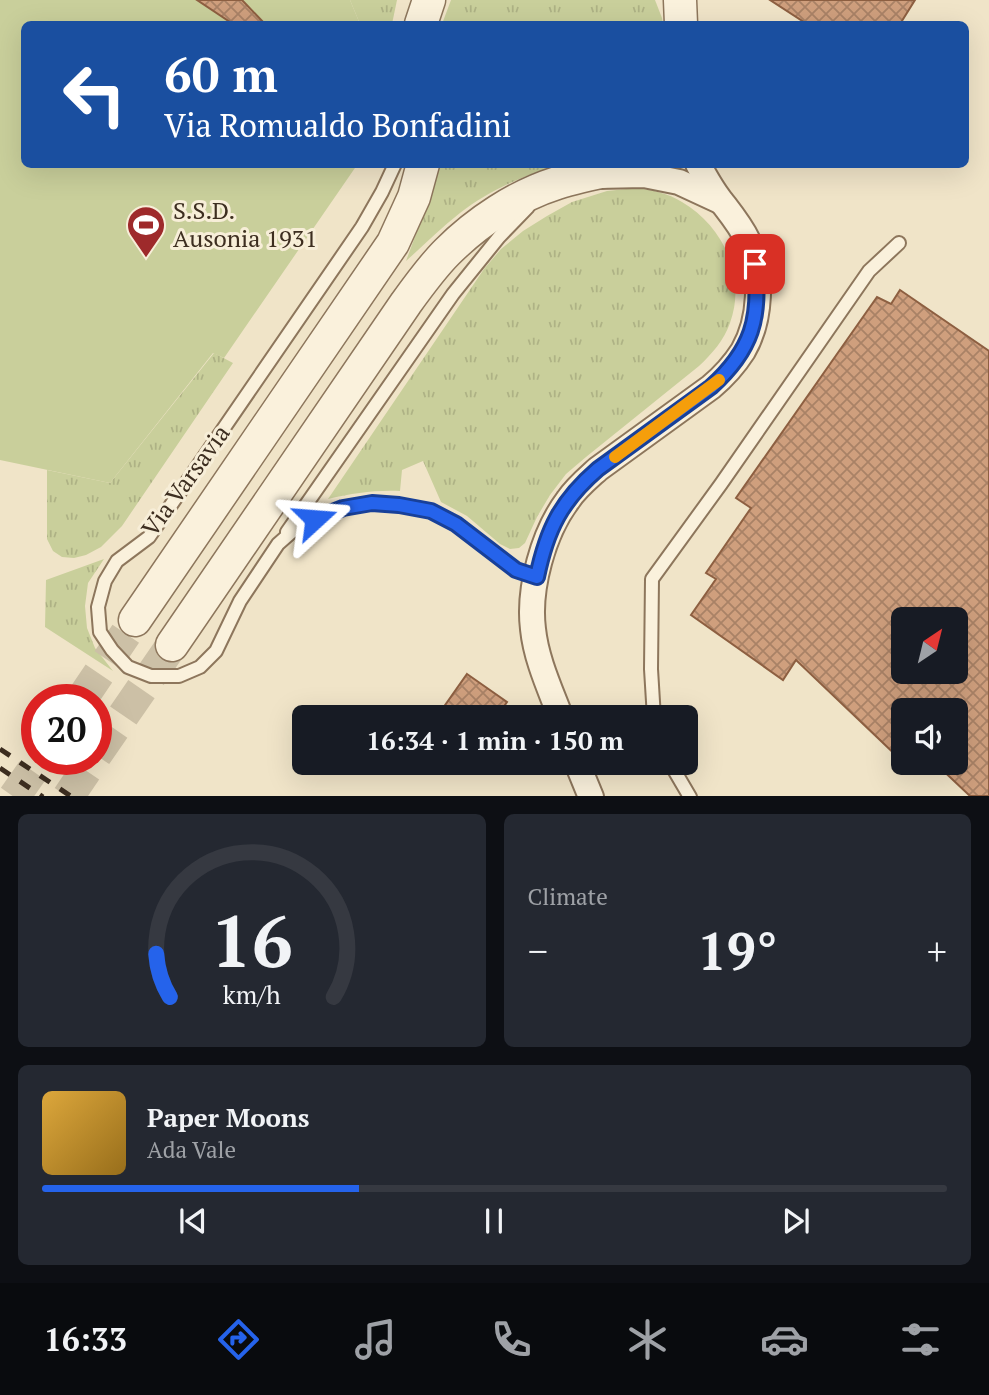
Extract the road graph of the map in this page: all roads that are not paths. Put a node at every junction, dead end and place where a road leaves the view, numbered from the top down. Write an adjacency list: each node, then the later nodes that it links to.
1 (393, 168): 8 (lane, Via Varsavia)
2 (422, 168): 10 (street, Via Varsavia)
3 (616, 168): 5 (street)
4 (700, 168): 6 (street)
5 (572, 179): 6 (street); 8 (lane, Via Varsavia); 11 (street)
6 (721, 201): 9 (street)
7 (899, 243): 13 (lane)
8 (278, 544): 9 (lane)
9 (537, 577): 12 (street)
10 (135, 620)
11 (172, 645)
12 (556, 705)
13 (653, 705)
14 (582, 775): 16 (street)
15 (677, 775): 17 (lane)
16 (591, 796)
17 (690, 796)

